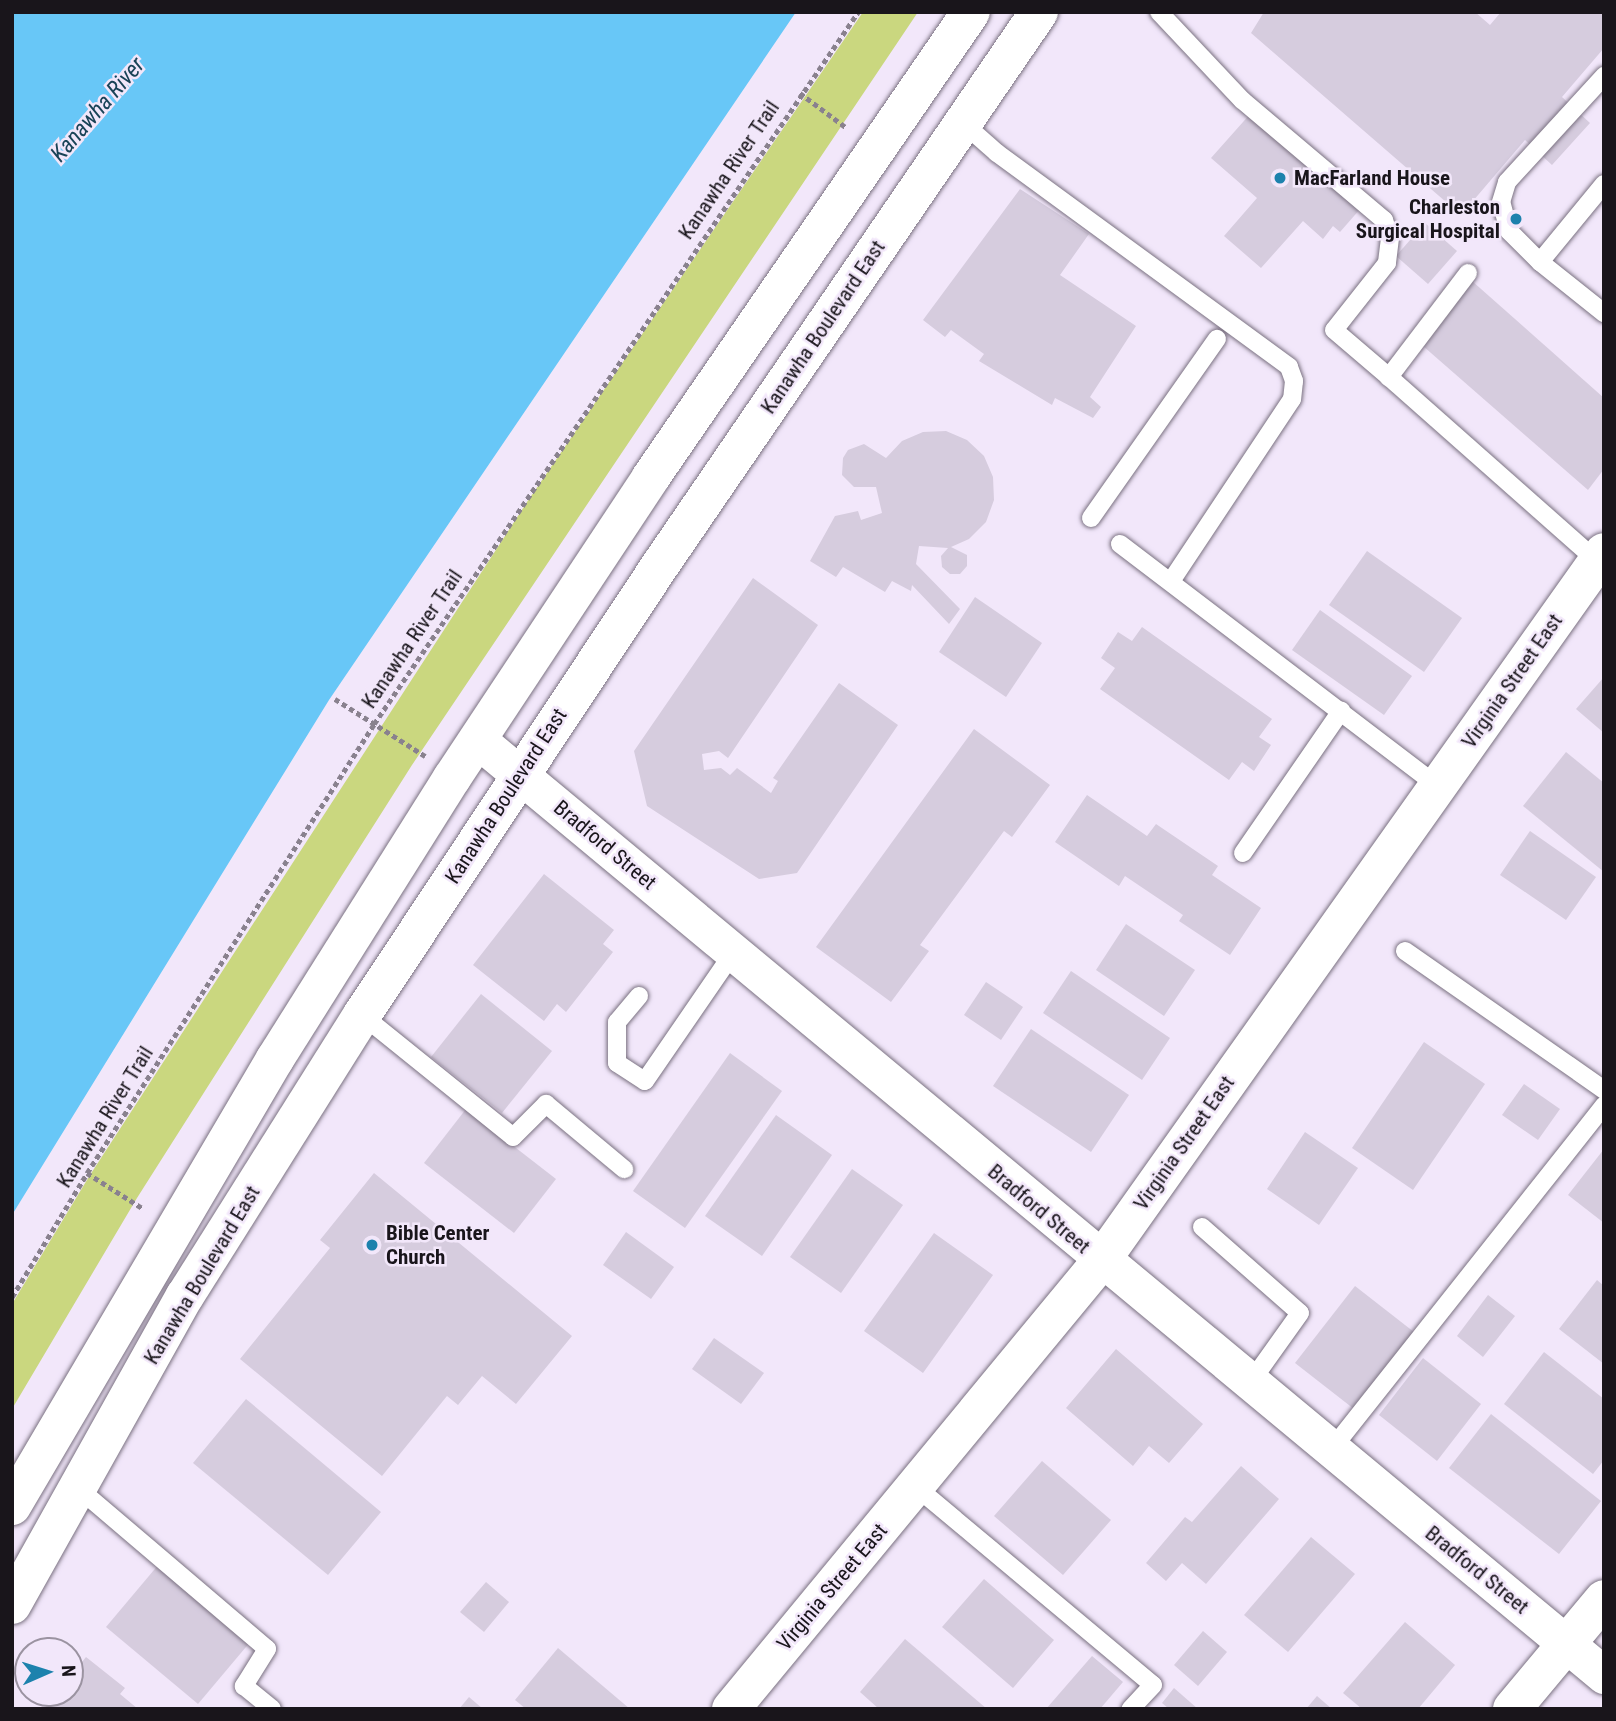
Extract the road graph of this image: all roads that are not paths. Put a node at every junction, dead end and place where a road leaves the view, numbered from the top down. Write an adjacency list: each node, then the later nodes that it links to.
1 (971, 12): 17 (main road)
2 (1039, 12): 5 (main road, Kanawha Boulevard East)
3 (1159, 12): 11 (lane)
4 (1604, 76): 7 (lane)
5 (963, 123): 15 (lane); 18 (main road, Kanawha Boulevard East)
6 (1604, 184): 7 (lane)
7 (1540, 262): 9 (lane)
8 (1468, 272): 11 (lane)
9 (1604, 313)
10 (1217, 339): 12 (lane)
11 (1389, 377): 14 (lane)
12 (1091, 518)
13 (1120, 544): 15 (lane)
14 (1601, 560): 19 (main road, Virginia Street East)
15 (1171, 581): 16 (lane)
16 (1341, 711): 19 (lane); 20 (lane)
17 (478, 740): 18 (street, Bradford Street); 34 (main road)
18 (520, 774): 22 (street, Bradford Street); 24 (main road, Kanawha Boulevard East)
19 (1438, 786): 29 (main road, Virginia Street East)
20 (1243, 853)
21 (1405, 951): 25 (lane)
22 (733, 953): 23 (lane); 29 (street, Bradford Street)
23 (639, 996)
24 (362, 1015): 27 (lane); 33 (main road, Kanawha Boulevard East)
25 (1604, 1090)
26 (1604, 1105): 31 (lane)
27 (624, 1169)
28 (1202, 1227): 30 (lane)
29 (1101, 1261): 30 (street, Bradford Street); 32 (main road, Virginia Street East)
30 (1250, 1383): 31 (street, Bradford Street)
31 (1331, 1450): 37 (street, Bradford Street)
32 (915, 1486): 40 (main road, Virginia Street East); 41 (lane)
33 (78, 1488): 36 (main road, Kanawha Boulevard East); 39 (lane)
34 (12, 1506)
35 (1604, 1600): 37 (main road)
36 (12, 1605)
37 (1566, 1644): 38 (street, Bradford Street); 42 (main road)
38 (1604, 1675)
39 (272, 1709)
40 (731, 1709)
41 (1131, 1709)
42 (1512, 1709)

